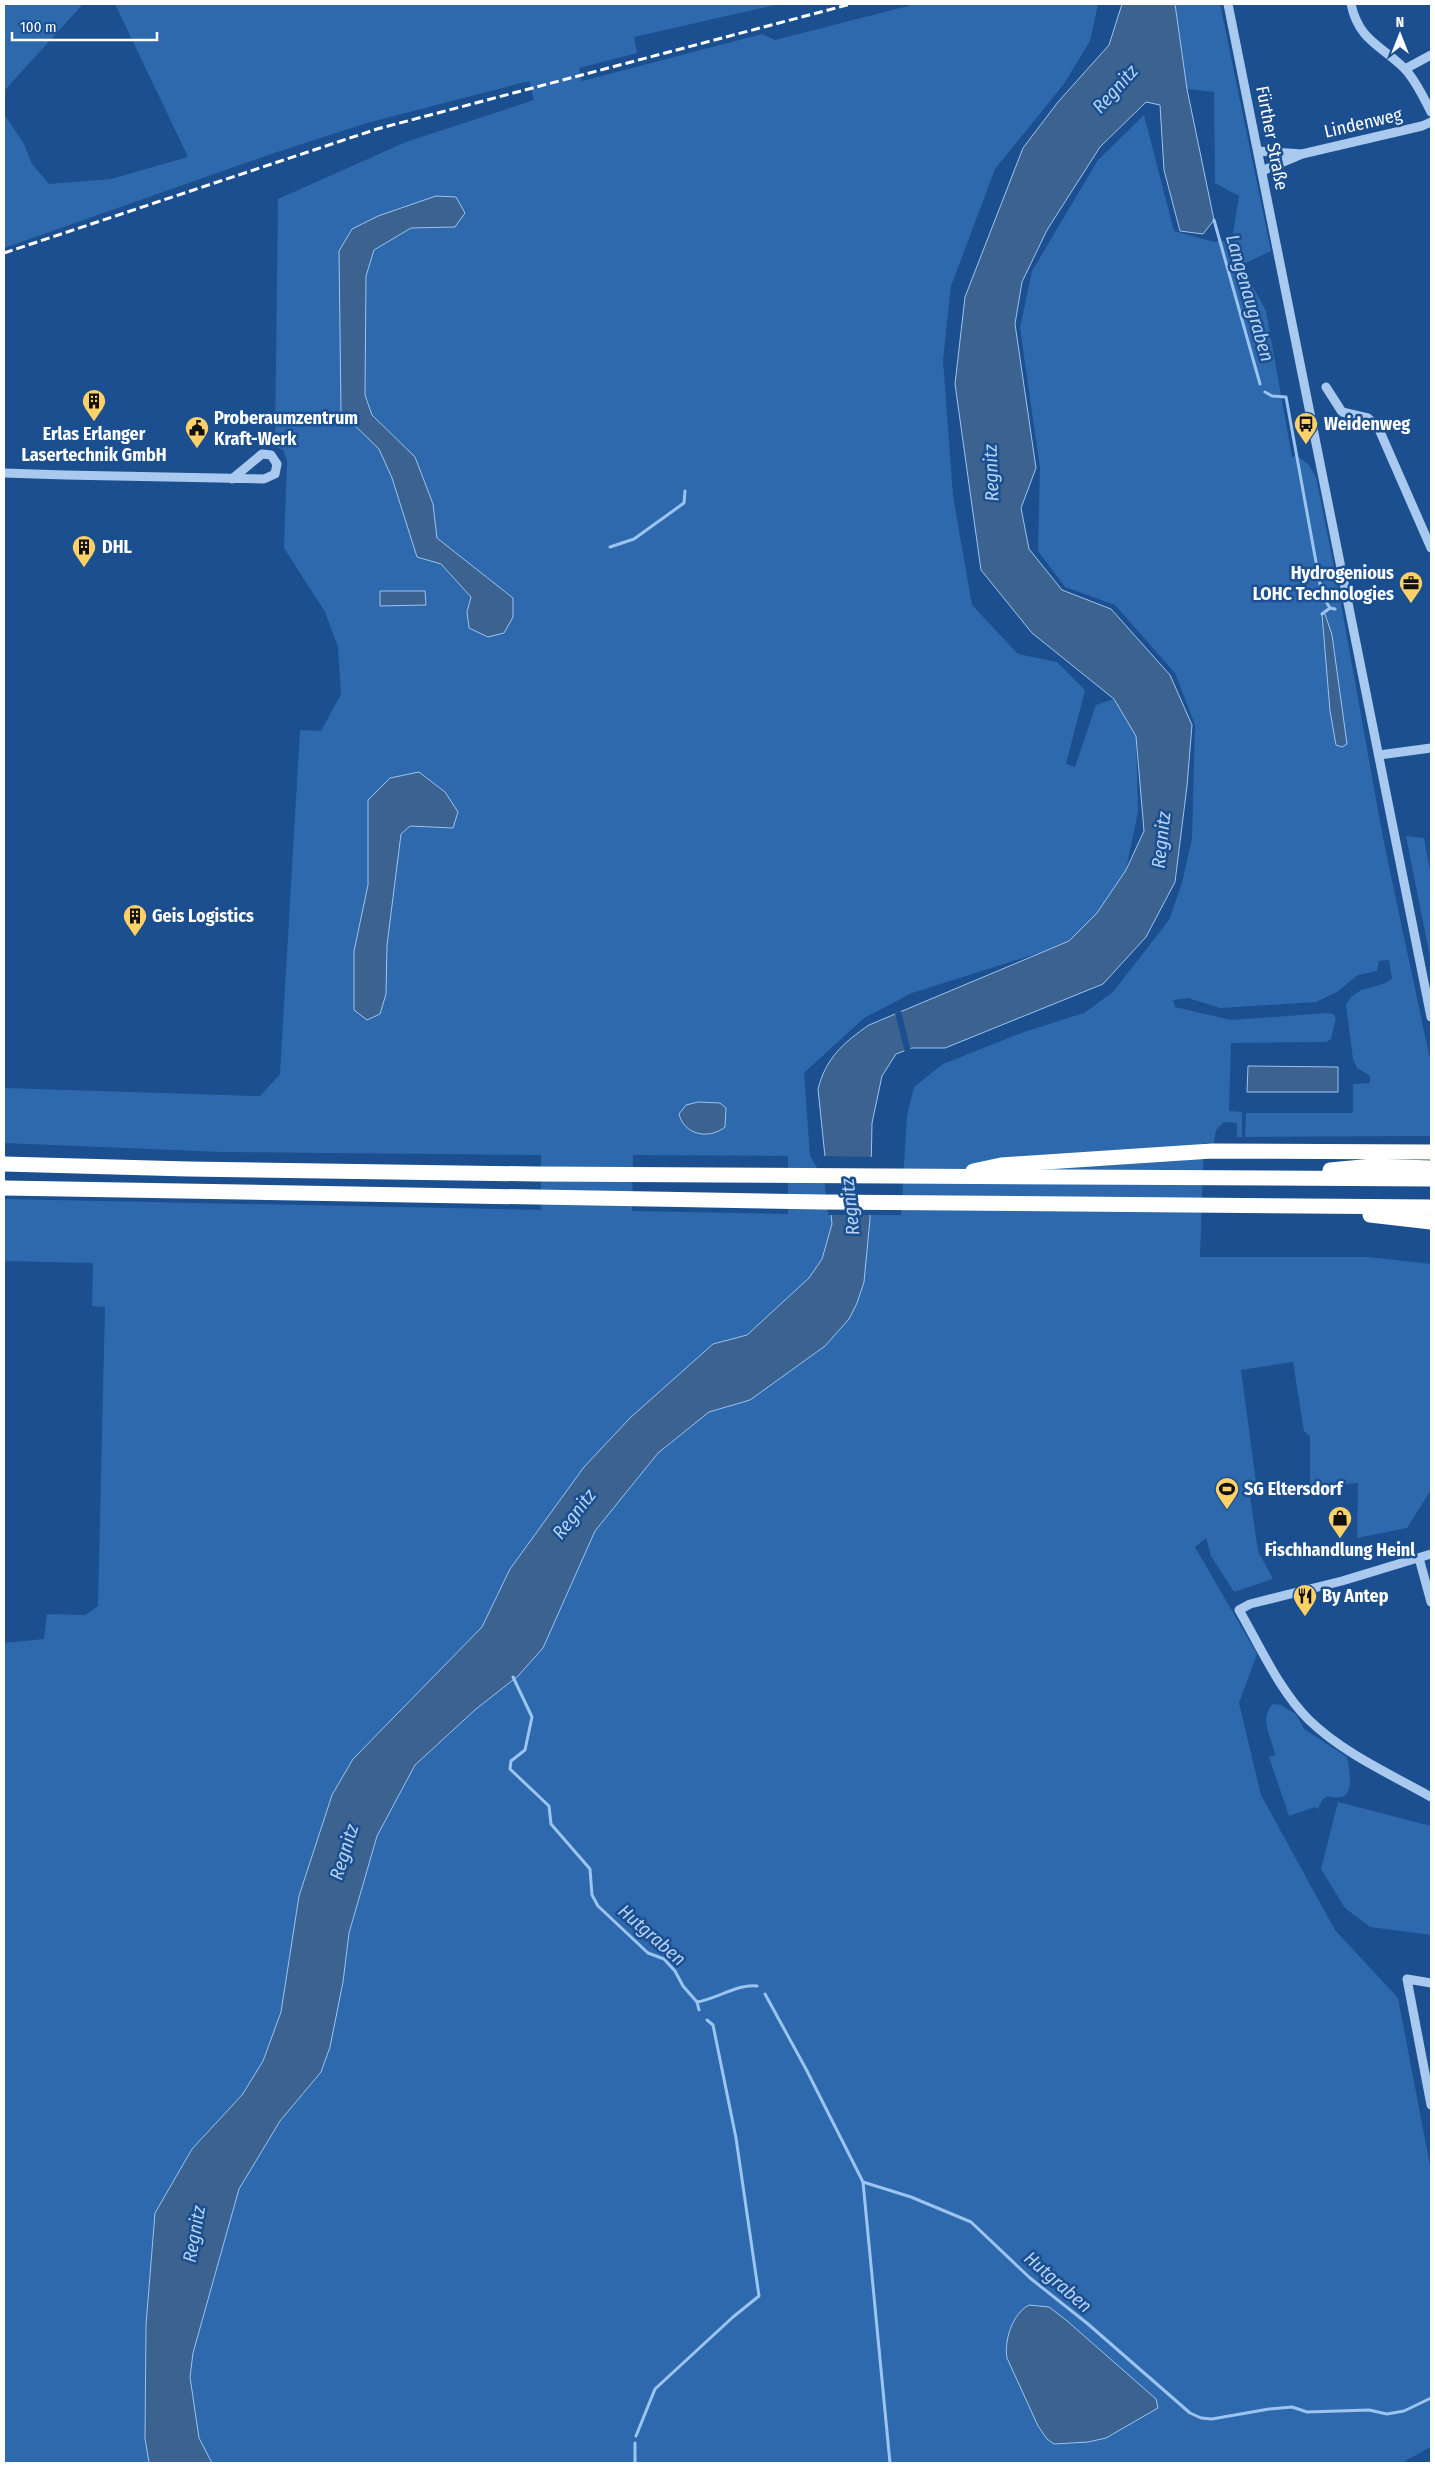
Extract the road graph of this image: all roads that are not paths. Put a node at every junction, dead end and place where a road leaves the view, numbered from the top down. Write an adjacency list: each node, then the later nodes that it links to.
1 (1228, 4): 7 (street, Fürther Straße)
2 (1350, 4): 4 (street)
3 (1431, 56): 4 (street)
4 (1405, 69): 5 (street)
5 (1431, 112)
6 (1431, 122): 8 (street, Lindenweg)
7 (1258, 151): 8 (street, Lindenweg); 9 (street, Fürther Straße)
8 (1302, 154): 9 (street, Lindenweg)
9 (1262, 170): 15 (street, Fürther Straße)
10 (1326, 387): 13 (street)
11 (4, 473): 12 (street)
12 (232, 479): 12 (street)
13 (1431, 548)
14 (1431, 748): 15 (street)
15 (1379, 755): 16 (street, Fürther Straße)
16 (1431, 1017)
17 (1431, 1152): 19 (highway)
18 (4, 1164): 22 (highway)
19 (1118, 1168): 21 (highway); 22 (highway); 22 (highway)
20 (1431, 1168): 21 (highway)
21 (1235, 1175): 23 (highway)
22 (931, 1177)
23 (1431, 1180)
24 (4, 1188): 25 (highway)
25 (1251, 1205): 26 (highway); 27 (highway)
26 (1431, 1207)
27 (1431, 1222)
28 (1431, 1554): 29 (street)
29 (1419, 1558): 30 (street); 31 (street)
30 (1431, 1602)
31 (1431, 1797)
32 (1431, 1983): 33 (street)
33 (1431, 2106)

